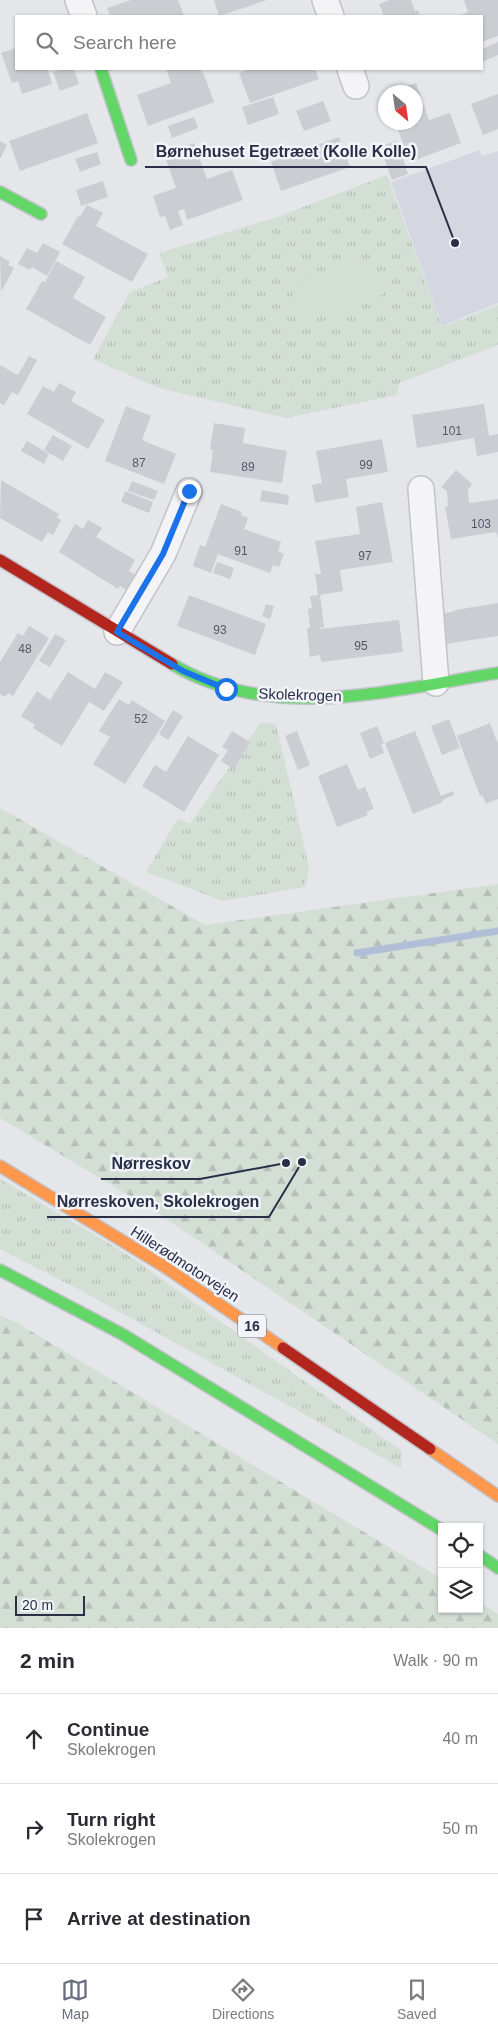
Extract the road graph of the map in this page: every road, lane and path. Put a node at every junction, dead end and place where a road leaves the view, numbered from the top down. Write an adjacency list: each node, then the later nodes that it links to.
1 (78, 0): 3 (street)
2 (325, 0): 4 (street)
3 (84, 15)
4 (331, 15)
5 (101, 70): 6 (main road)
6 (131, 160)
7 (0, 192): 8 (main road)
8 (41, 214)
9 (421, 489): 14 (street)
10 (189, 491): 12 (street)
11 (0, 560): 12 (main road, Skolekrogen)
12 (117, 632): 14 (main road, Skolekrogen)
13 (498, 673): 14 (main road, Skolekrogen)
14 (436, 683)
15 (0, 1166): 17 (main road, Hillerødmotorvejen / 16)
16 (0, 1270): 18 (main road)
17 (498, 1496)
18 (438, 1528)
19 (483, 1558): 20 (main road)
20 (498, 1568)

